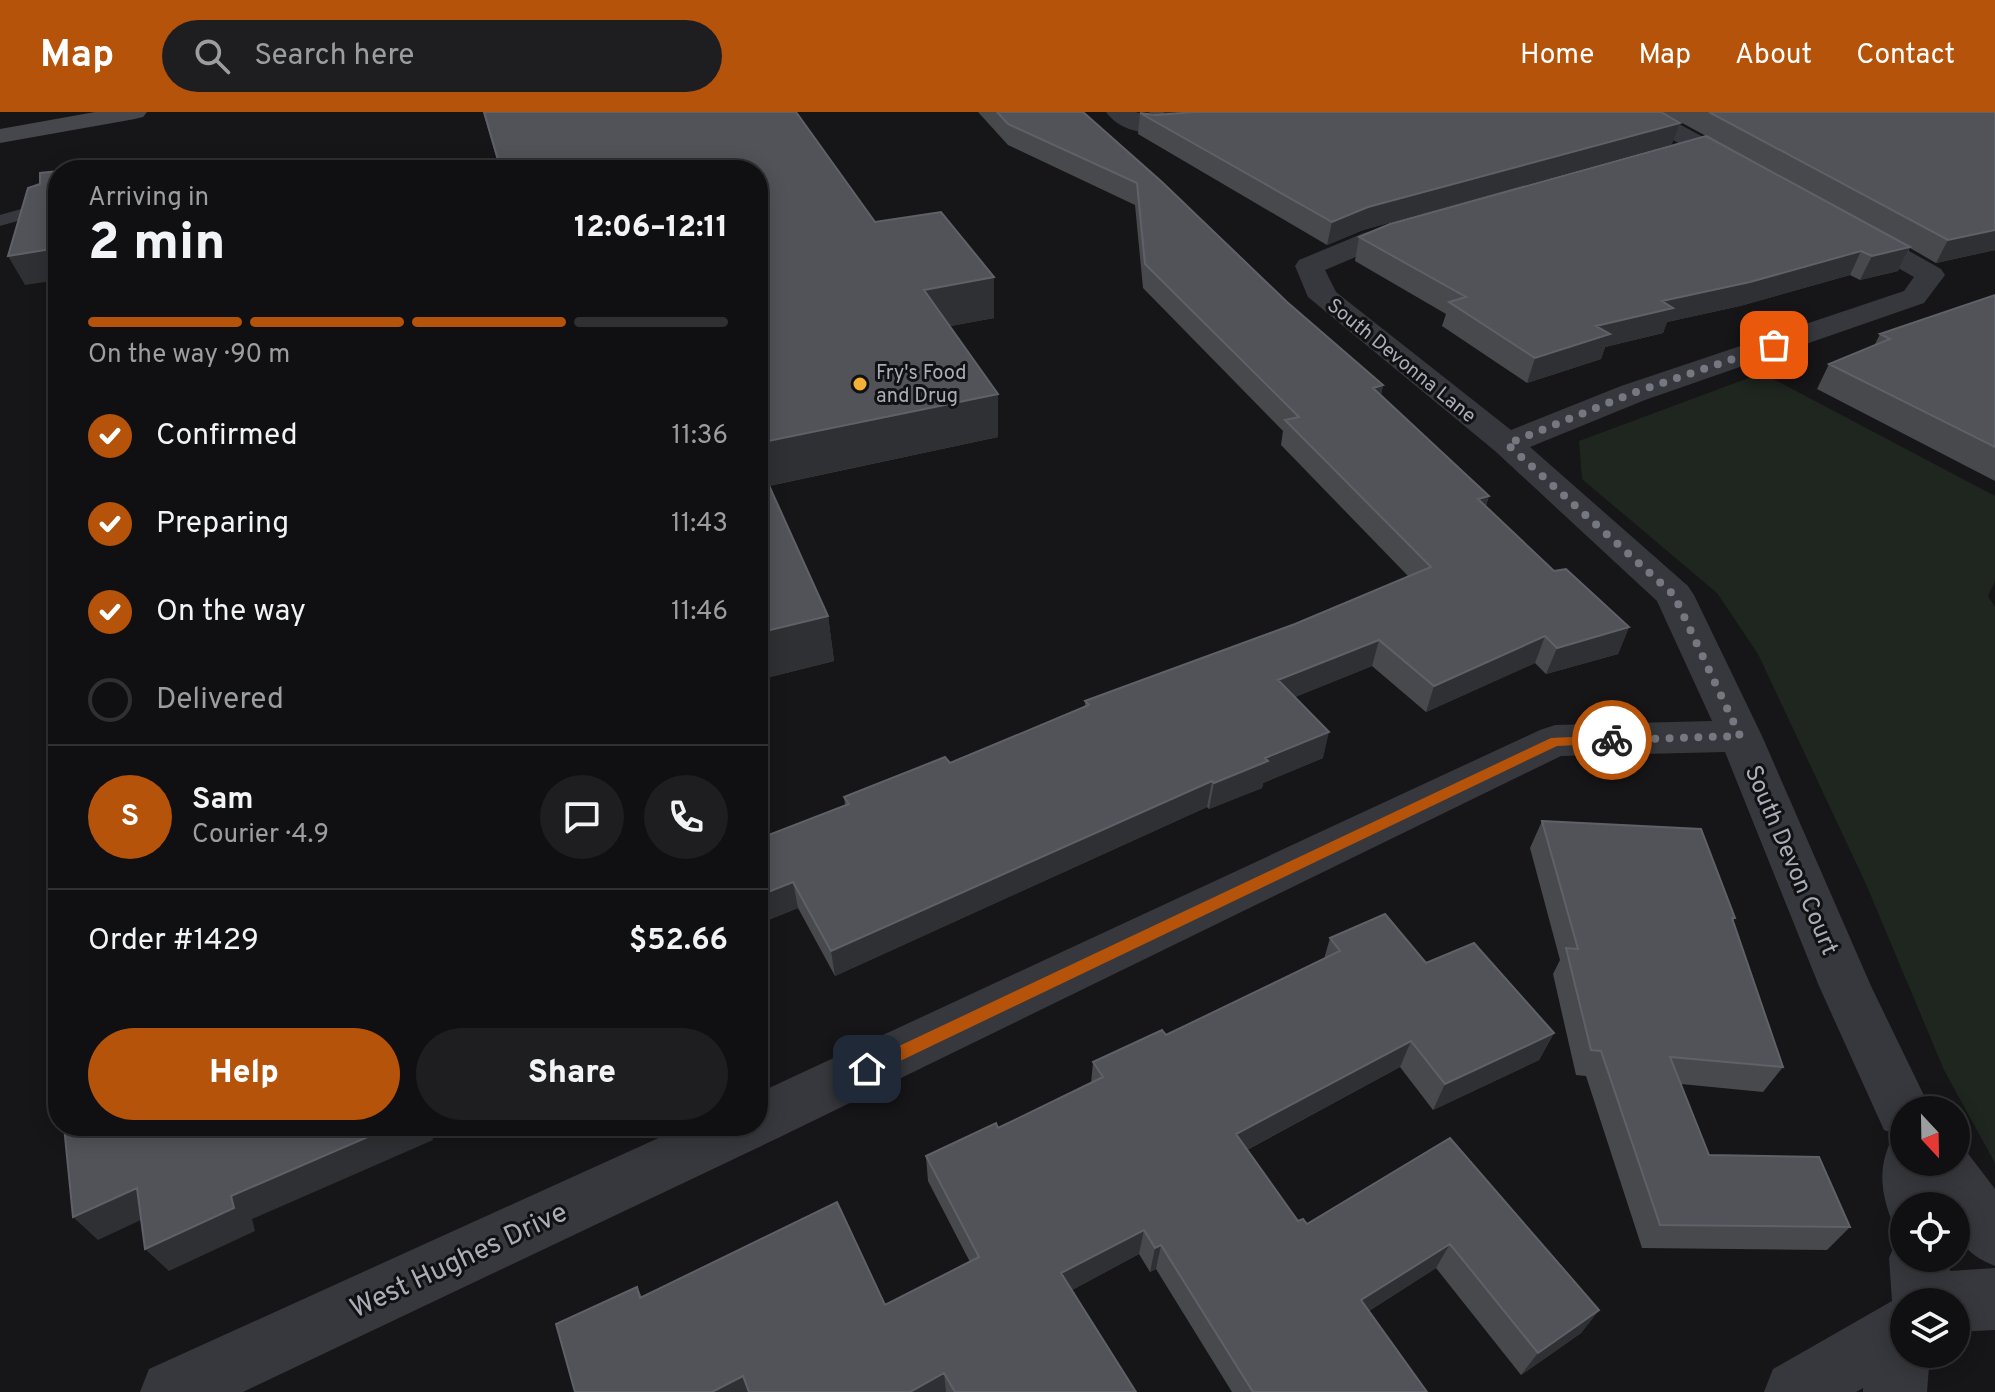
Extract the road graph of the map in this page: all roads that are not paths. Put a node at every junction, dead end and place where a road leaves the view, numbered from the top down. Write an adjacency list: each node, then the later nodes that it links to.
1 (135, 112): 5 (main road)
2 (1118, 112): 3 (street)
3 (1243, 112)
4 (1639, 112): 6 (street)
5 (0, 136)
6 (1703, 146): 7 (street); 8 (street)
7 (1673, 155)
8 (1771, 185)
9 (44, 215): 12 (lane)
10 (1825, 215): 13 (street)
11 (1434, 223): 13 (street, South Devonna Lane)
12 (0, 225)
13 (1507, 444): 14 (street, South Devon Court)
14 (1740, 736): 15 (street, South Devon Court); 16 (street)
15 (1897, 1096)
16 (768, 1115)
17 (723, 1136): 24 (street, West Hughes Drive)
18 (1950, 1176): 19 (street)
19 (1995, 1237)
20 (1995, 1299): 21 (street)
21 (1970, 1301)
22 (1890, 1335): 25 (street)
23 (1896, 1368): 26 (street)
24 (172, 1392)
25 (1796, 1392)
26 (1895, 1392)

